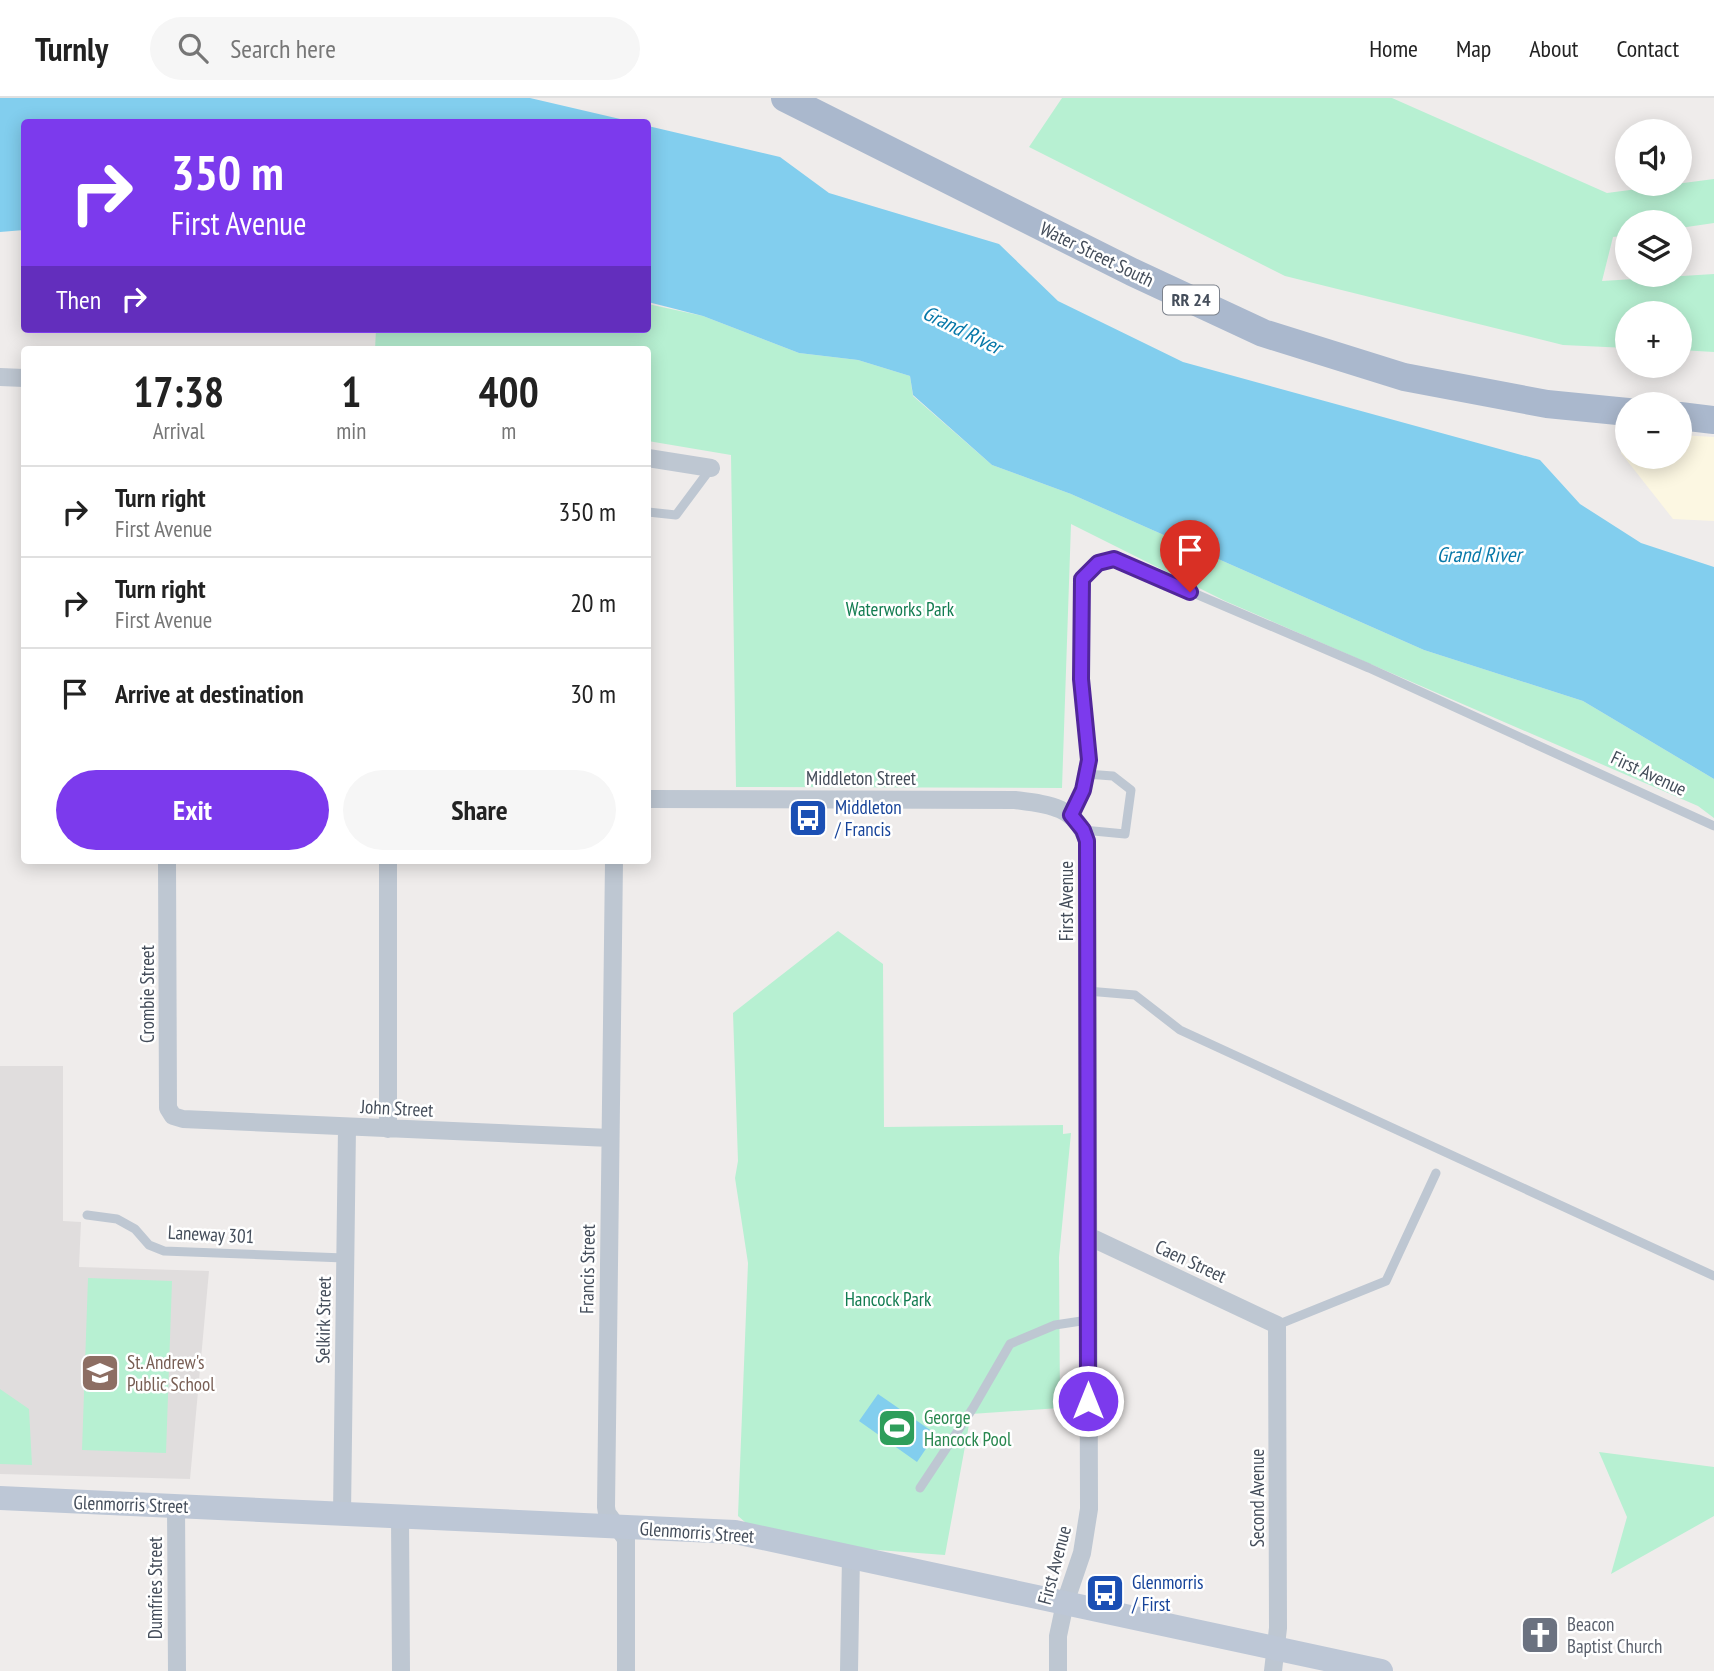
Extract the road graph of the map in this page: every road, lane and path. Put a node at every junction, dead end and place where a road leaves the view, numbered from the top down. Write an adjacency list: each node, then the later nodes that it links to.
1 (785, 98): 4 (main road, Water Street South / RR 24)
2 (0, 377): 3 (street)
3 (21, 378)
4 (1615, 411)
5 (1692, 417): 6 (main road)
6 (1714, 420)
7 (651, 458): 8 (street)
8 (711, 468): 9 (lane)
9 (651, 512)
10 (1086, 774): 12 (lane, First Avenue); 13 (lane, First Avenue); 14 (lane)
11 (651, 799): 12 (street, Middleton Street)
12 (1071, 815): 14 (street)
13 (1714, 826)
14 (1083, 830): 18 (street, First Avenue)
15 (167, 864): 19 (street, Crombie Street)
16 (388, 864): 21 (street)
17 (614, 864): 22 (street, Francis Street)
18 (1087, 991): 25 (street, First Avenue); 27 (lane)
19 (183, 1119): 20 (street, John Street)
20 (347, 1127): 21 (street, John Street); 26 (street, Selkirk Street)
21 (388, 1129): 22 (street, John Street)
22 (610, 1138): 35 (street, Francis Street)
23 (1436, 1173): 29 (lane)
24 (87, 1215): 26 (lane, Laneway 301)
25 (1087, 1236): 28 (street, First Avenue); 29 (street, Caen Street)
26 (344, 1258): 33 (street, Selkirk Street)
27 (1714, 1276)
28 (1088, 1320): 30 (lane); 37 (street, First Avenue)
29 (1277, 1325): 38 (street, Second Avenue)
30 (920, 1488)
31 (0, 1498): 32 (street, Glenmorris Street)
32 (176, 1505): 33 (street, Glenmorris Street); 39 (street, Dumfries Street)
33 (342, 1514): 34 (street, Glenmorris Street)
34 (400, 1517): 35 (street, Glenmorris Street); 40 (street)
35 (616, 1526): 36 (street, Glenmorris Street); 41 (street, Francis Street)
36 (851, 1556): 37 (street, Glenmorris Street); 42 (street)
37 (1065, 1602): 38 (street, Glenmorris Street); 43 (street, First Avenue)
38 (1274, 1660): 44 (street, Glenmorris Street)
39 (177, 1671)
40 (401, 1671)
41 (626, 1671)
42 (849, 1671)
43 (1058, 1671)
44 (1381, 1671)

